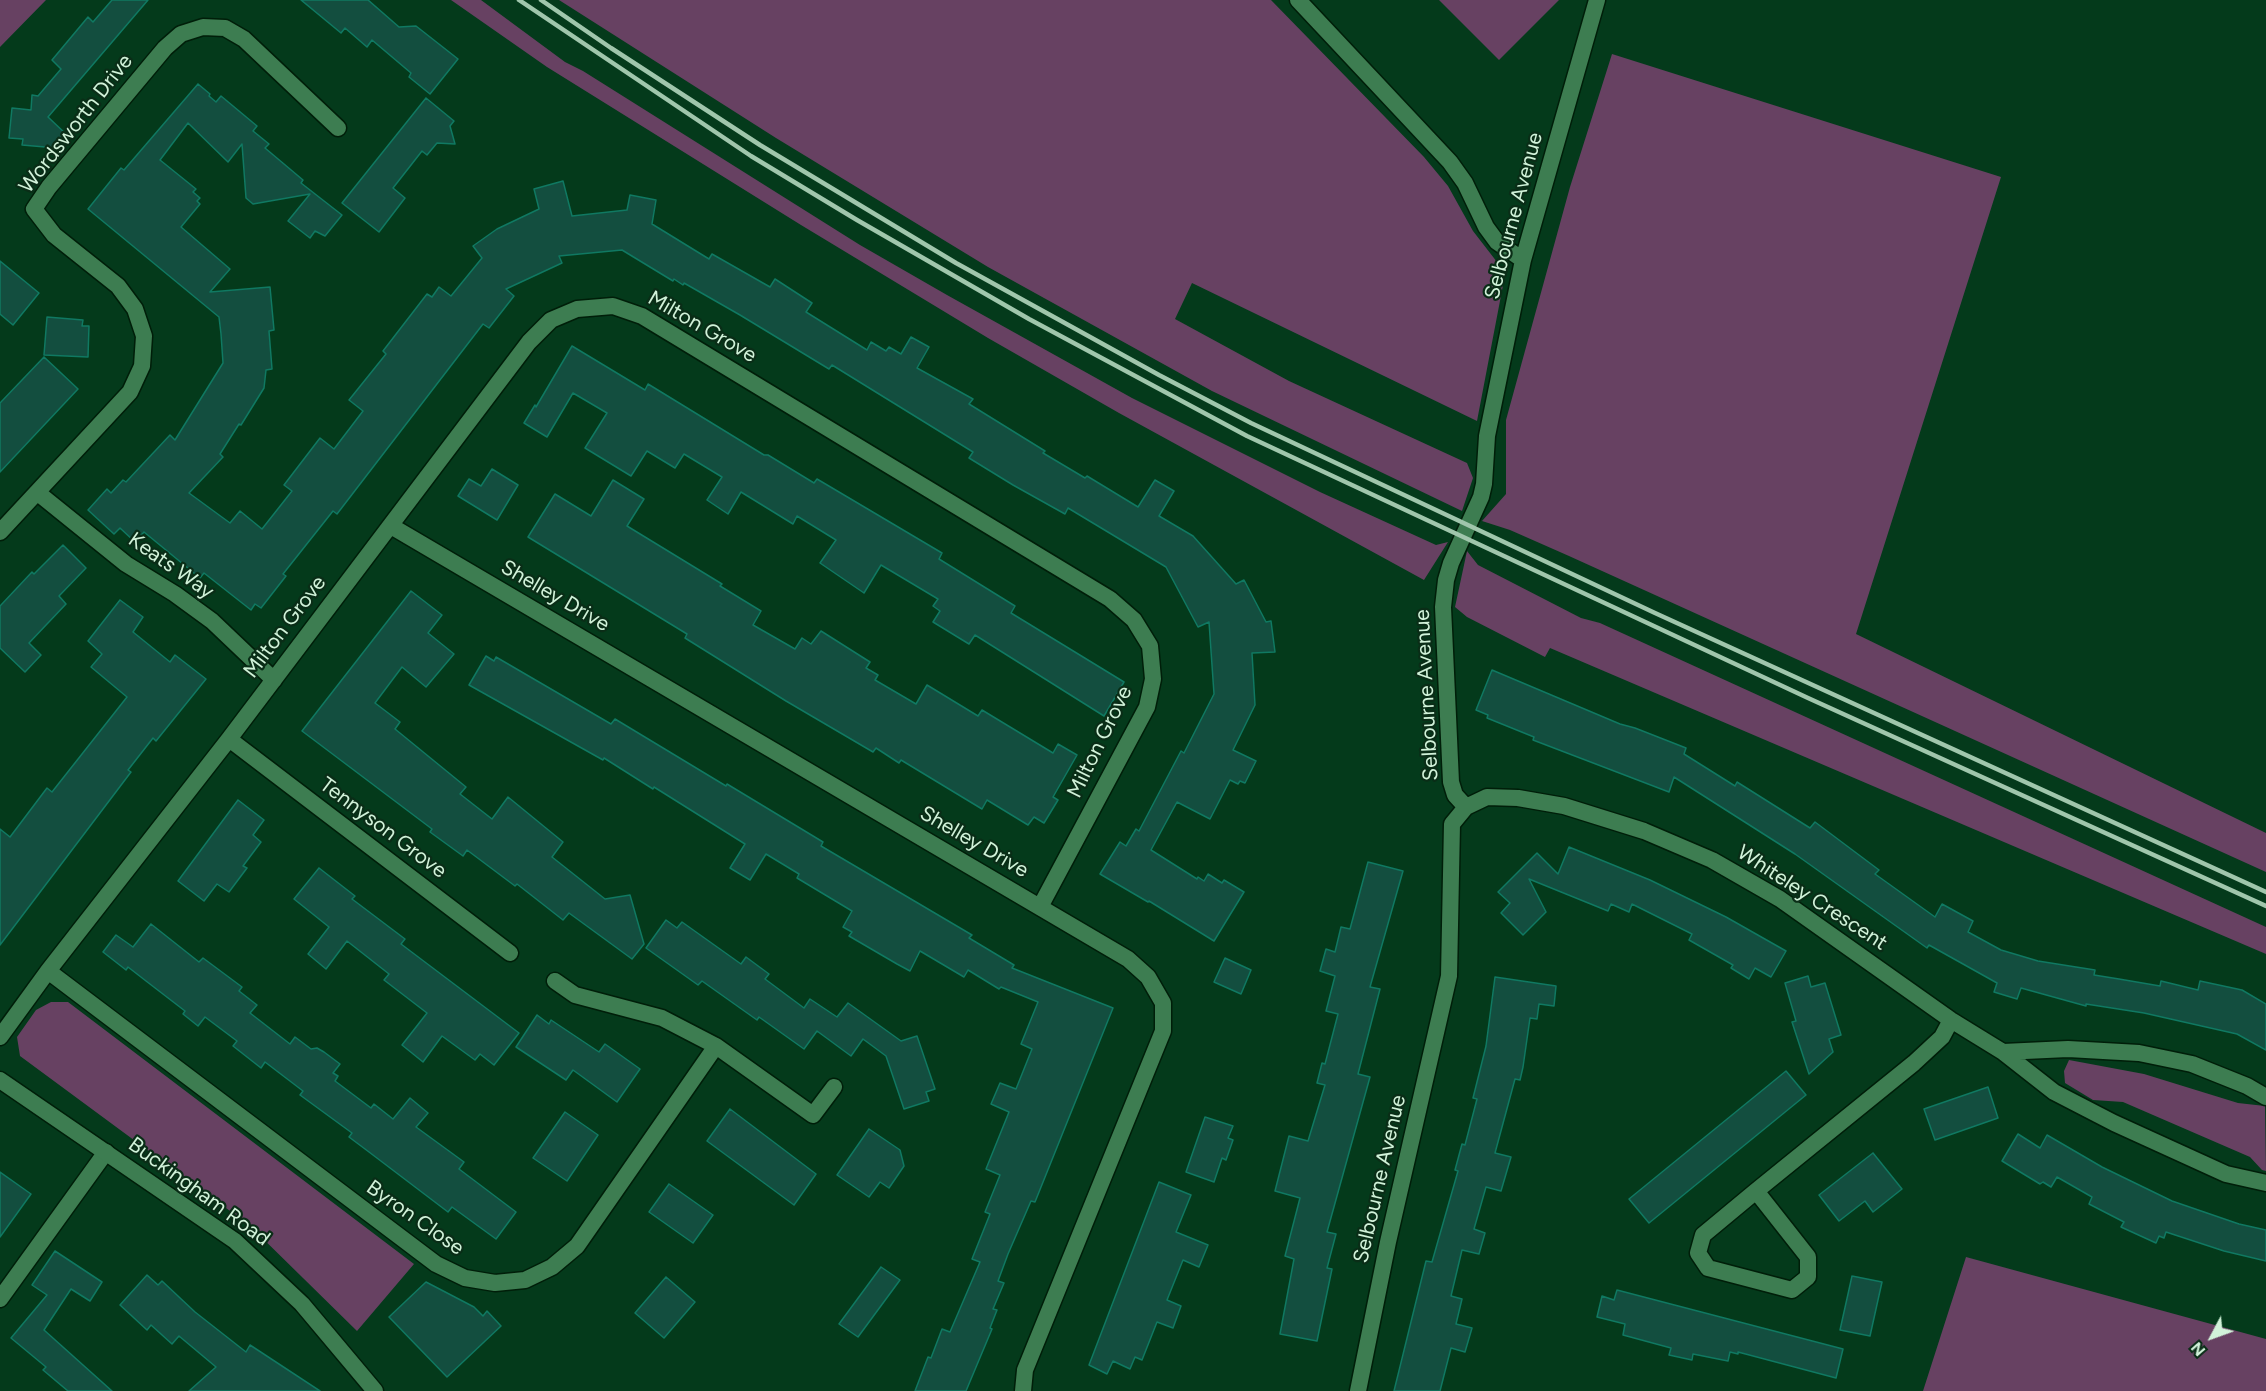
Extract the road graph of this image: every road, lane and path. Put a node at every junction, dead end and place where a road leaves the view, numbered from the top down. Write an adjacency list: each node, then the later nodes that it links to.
1 (1298, 0): 4 (street)
2 (1598, 0): 4 (street, Selbourne Avenue)
3 (338, 128): 5 (street, Wordsworth Drive)
4 (1523, 260): 10 (street, Selbourne Avenue)
5 (38, 493): 7 (street, Wordsworth Drive); 8 (street, Keats Way)
6 (391, 526): 8 (street, Milton Grove); 11 (street, Shelley Drive); 11 (street, Milton Grove)
7 (0, 532)
8 (274, 680): 9 (street, Milton Grove)
9 (229, 739): 12 (street, Tennyson Grove); 13 (street, Milton Grove)
10 (1466, 807): 15 (street, Whiteley Crescent); 28 (street, Selbourne Avenue)
11 (1040, 907): 27 (street, Shelley Drive)
12 (510, 953)
13 (48, 971): 16 (street, Milton Grove); 17 (street, Byron Close)
14 (555, 981): 17 (street)
15 (1951, 1020): 18 (street, Whiteley Crescent); 24 (street)
16 (0, 1037)
17 (716, 1046): 20 (street)
18 (2003, 1053): 21 (street); 23 (street, Whiteley Crescent)
19 (0, 1080): 22 (street, Buckingham Road)
20 (834, 1087)
21 (2266, 1097)
22 (106, 1152): 25 (street); 26 (street, Buckingham Road)
23 (2266, 1184)
24 (1756, 1191): 24 (street)
25 (0, 1299)
26 (375, 1391)
27 (1023, 1391)
28 (1358, 1391)

